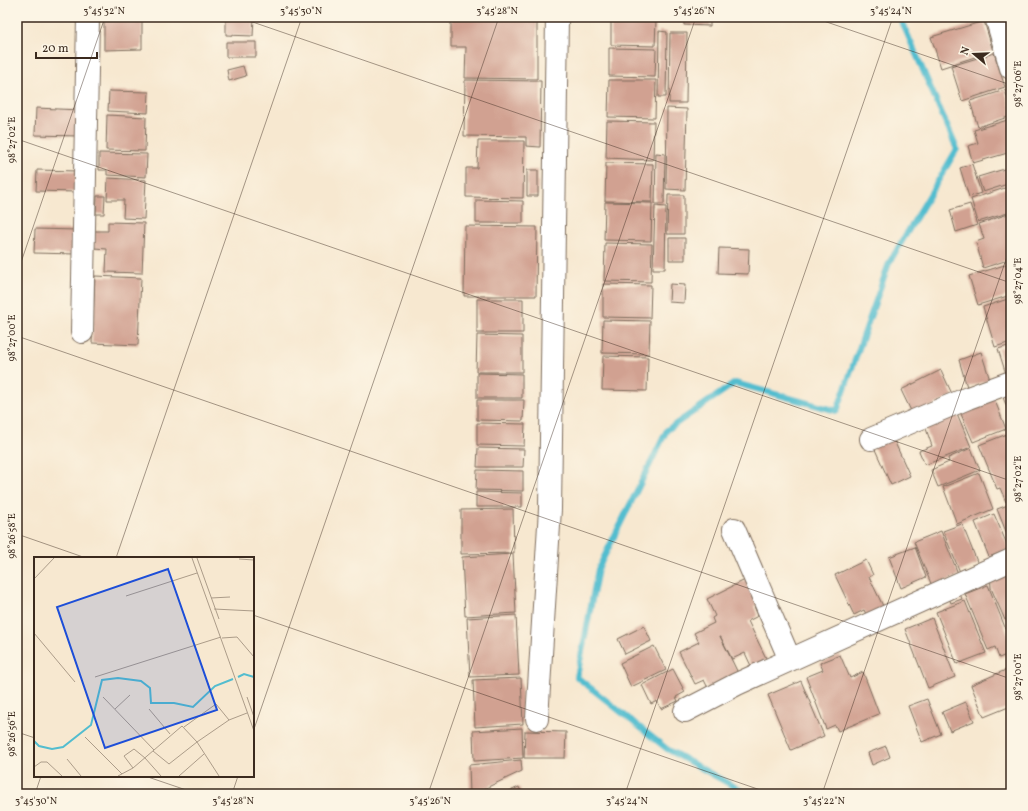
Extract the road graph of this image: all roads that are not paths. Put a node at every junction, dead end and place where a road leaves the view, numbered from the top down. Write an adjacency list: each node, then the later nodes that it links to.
1 (88, 17): 5 (street)
2 (557, 17): 12 (street)
3 (996, 17): 4 (street)
4 (1011, 68)
5 (82, 332)
6 (1011, 382): 7 (street)
7 (871, 439)
8 (734, 529): 10 (street)
9 (1011, 560): 10 (street)
10 (790, 660): 11 (street)
11 (685, 711)
12 (537, 719)

